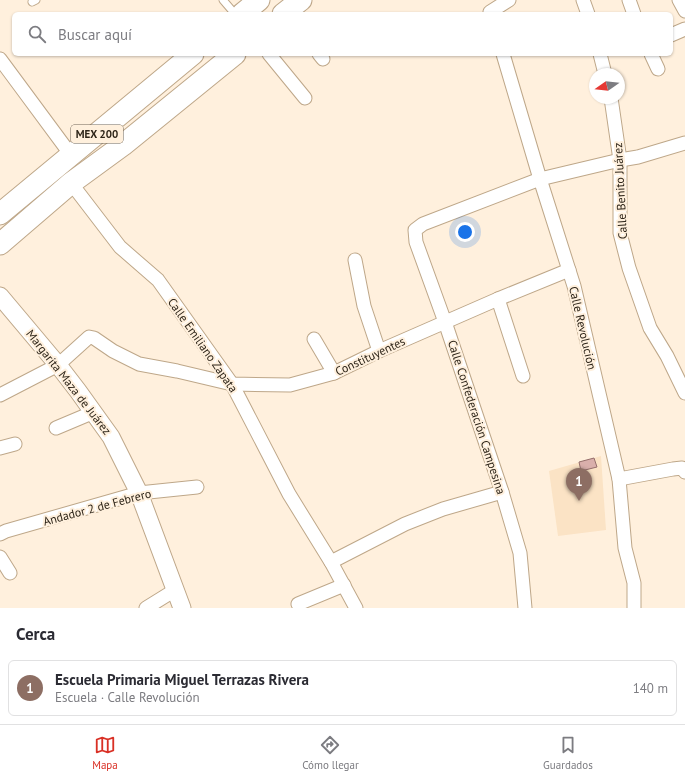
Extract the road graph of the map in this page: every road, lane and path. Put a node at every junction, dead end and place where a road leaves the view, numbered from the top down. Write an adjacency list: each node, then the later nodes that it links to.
1 (222, 0): 9 (lane)
2 (259, 0): 10 (main road)
3 (509, 0): 7 (street)
4 (583, 0): 11 (street)
5 (628, 0): 12 (street)
6 (679, 0): 8 (street)
7 (489, 9)
8 (685, 11)
9 (233, 12)
10 (244, 12)
11 (587, 12)
12 (633, 12)
13 (685, 30): 14 (street)
14 (673, 34)
15 (191, 56): 27 (main road, MEX 200)
16 (233, 56): 30 (main road, MEX 200)
17 (271, 56): 24 (street)
18 (504, 56): 29 (street, Calle Revolución)
19 (601, 56): 22 (street)
20 (652, 56): 23 (street)
21 (0, 59): 27 (street)
22 (604, 68)
23 (658, 69)
24 (306, 98)
25 (612, 104): 28 (street, Calle Benito Juárez)
26 (685, 143): 28 (street)
27 (71, 155): 31 (main road, MEX 200)
28 (620, 160): 29 (street); 44 (street, Calle Benito Juárez)
29 (540, 179): 34 (street, Calle Revolución); 37 (street, Calle Confederación Campesina)
30 (71, 183): 32 (main road, MEX 200); 43 (street, Calle Emiliano Zapata)
31 (0, 214)
32 (0, 244)
33 (355, 260): 39 (street)
34 (569, 270): 36 (street, Constituyentes); 51 (street, Calle Revolución)
35 (0, 296): 40 (street, Margarita Maza de Juárez)
36 (498, 299): 37 (street, Constituyentes); 42 (street)
37 (445, 322): 39 (street, Constituyentes); 53 (street, Calle Confederación Campesina)
38 (314, 339): 41 (street)
39 (378, 351): 41 (street, Constituyentes)
40 (58, 365): 43 (street, Constituyentes); 45 (street); 46 (street, Margarita Maza de Juárez)
41 (334, 373): 43 (street, Constituyentes)
42 (523, 376)
43 (232, 384): 57 (street, Calle Emiliano Zapata)
44 (685, 393)
45 (0, 395)
46 (94, 412): 47 (street); 54 (street, Margarita Maza de Juárez)
47 (56, 428)
48 (15, 444): 49 (street)
49 (0, 448)
50 (685, 472): 51 (street)
51 (619, 479): 66 (street, Calle Revolución)
52 (196, 487): 54 (street, Andador 2 de Febrero)
53 (502, 492): 57 (street); 65 (street, Calle Confederación Campesina)
54 (139, 493): 55 (street, Andador 2 de Febrero); 60 (street, Margarita Maza de Juárez)
55 (0, 534)
56 (0, 557): 58 (street)
57 (331, 562): 59 (street, Calle Emiliano Zapata)
58 (10, 573)
59 (344, 585): 61 (street); 64 (street, Calle Emiliano Zapata)
60 (175, 590): 62 (street); 63 (street, Margarita Maza de Juárez)
61 (298, 604)
62 (146, 608)
63 (182, 608)
64 (356, 608)
65 (524, 608)
66 (634, 608)

